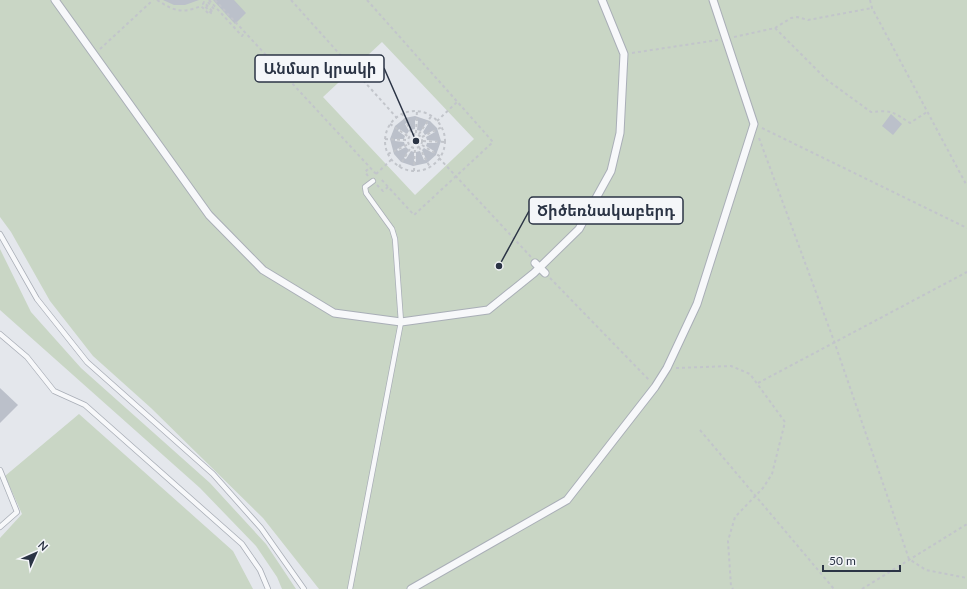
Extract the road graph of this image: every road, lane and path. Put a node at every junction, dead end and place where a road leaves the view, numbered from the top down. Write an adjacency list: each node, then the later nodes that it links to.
1 (55, 0): 15 (street)
2 (153, 0): 15 (path)
3 (157, 0): 4 (path)
4 (207, 0): 13 (path)
5 (215, 0): 13 (path)
6 (292, 0): 22 (path)
7 (366, 0): 17 (path)
8 (602, 0): 16 (street)
9 (713, 0): 14 (street)
10 (870, 0): 11 (path)
11 (872, 8): 12 (path); 19 (path)
12 (775, 28): 14 (path); 19 (path)
13 (245, 32): 44 (path)
14 (726, 38): 16 (path); 25 (street)
15 (95, 54): 57 (street)
16 (624, 54): 55 (street)
17 (457, 102): 23 (path); 49 (path)
18 (417, 110): 20 (path); 21 (path); 27 (path)
19 (927, 112): 51 (path)
20 (402, 113): 22 (path); 28 (path)
21 (432, 116): 23 (path); 29 (path)
22 (397, 118): 24 (path)
23 (437, 121): 26 (path)
24 (390, 124): 30 (path); 32 (path)
25 (754, 124): 53 (path); 59 (path); 60 (street)
26 (442, 127): 31 (path); 35 (path)
27 (416, 133): 28 (path); 29 (path)
28 (412, 134): 30 (path)
29 (419, 134): 31 (path)
30 (409, 137): 33 (path)
31 (422, 137): 34 (path)
32 (385, 139): 33 (path); 41 (path)
33 (408, 140): 36 (path)
34 (423, 141): 35 (path); 37 (path)
35 (446, 142): 42 (path)
36 (409, 144): 38 (path); 41 (path)
37 (422, 145): 39 (path); 42 (path)
38 (411, 147): 40 (path); 45 (path)
39 (419, 147): 40 (path); 46 (path)
40 (415, 148): 47 (path)
41 (388, 154): 43 (path)
42 (440, 158): 46 (path); 49 (path)
43 (392, 159): 45 (path); 48 (path)
44 (370, 167): 48 (path); 50 (path)
45 (399, 167): 47 (path)
46 (430, 167): 47 (path)
47 (414, 171)
48 (376, 174): 52 (path)
49 (456, 176): 52 (path); 55 (path)
50 (373, 181): 52 (path); 57 (lane)
51 (967, 186)
52 (388, 187)
53 (967, 228)
54 (0, 234): 71 (lane)
55 (540, 268): 57 (street); 61 (path)
56 (967, 272): 59 (path)
57 (401, 322): 72 (lane)
58 (0, 334): 70 (lane)
59 (834, 341): 62 (path); 68 (path)
60 (667, 368): 61 (street); 62 (path)
61 (653, 384): 73 (street)
62 (758, 384): 65 (path)
63 (700, 430): 65 (path)
64 (0, 470): 67 (lane)
65 (755, 496): 74 (path); 75 (path)
66 (967, 524): 68 (path)
67 (0, 527)
68 (909, 559): 69 (path); 76 (path)
69 (967, 578)
70 (268, 589)
71 (304, 589)
72 (350, 589)
73 (411, 589)
74 (733, 589)
75 (834, 589)
76 (862, 589)

